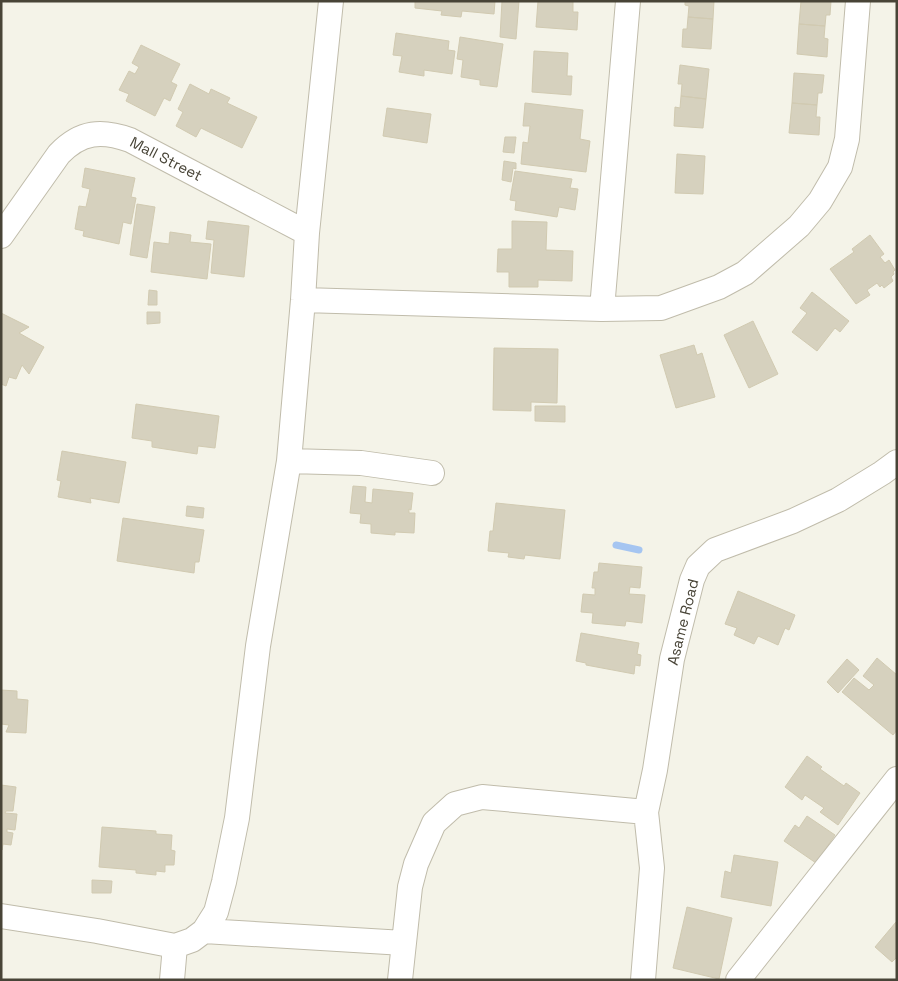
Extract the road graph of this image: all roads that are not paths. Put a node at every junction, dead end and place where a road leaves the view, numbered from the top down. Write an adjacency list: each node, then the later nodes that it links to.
1 (332, 1): 4 (street)
2 (628, 1): 7 (street)
3 (858, 1): 7 (street)
4 (307, 232): 5 (street, Mall Street); 6 (street)
5 (1, 236)
6 (303, 300): 7 (street); 8 (street)
7 (602, 310)
8 (289, 461): 10 (street); 14 (street)
9 (897, 462): 12 (street, Asame Road)
10 (432, 473)
11 (897, 779): 20 (street)
12 (646, 812): 15 (street); 19 (street, Asame Road)
13 (1, 916): 16 (street)
14 (204, 931): 15 (street); 16 (street)
15 (404, 943): 18 (street)
16 (175, 946): 17 (street)
17 (172, 980)
18 (400, 980)
19 (643, 980)
20 (738, 980)

